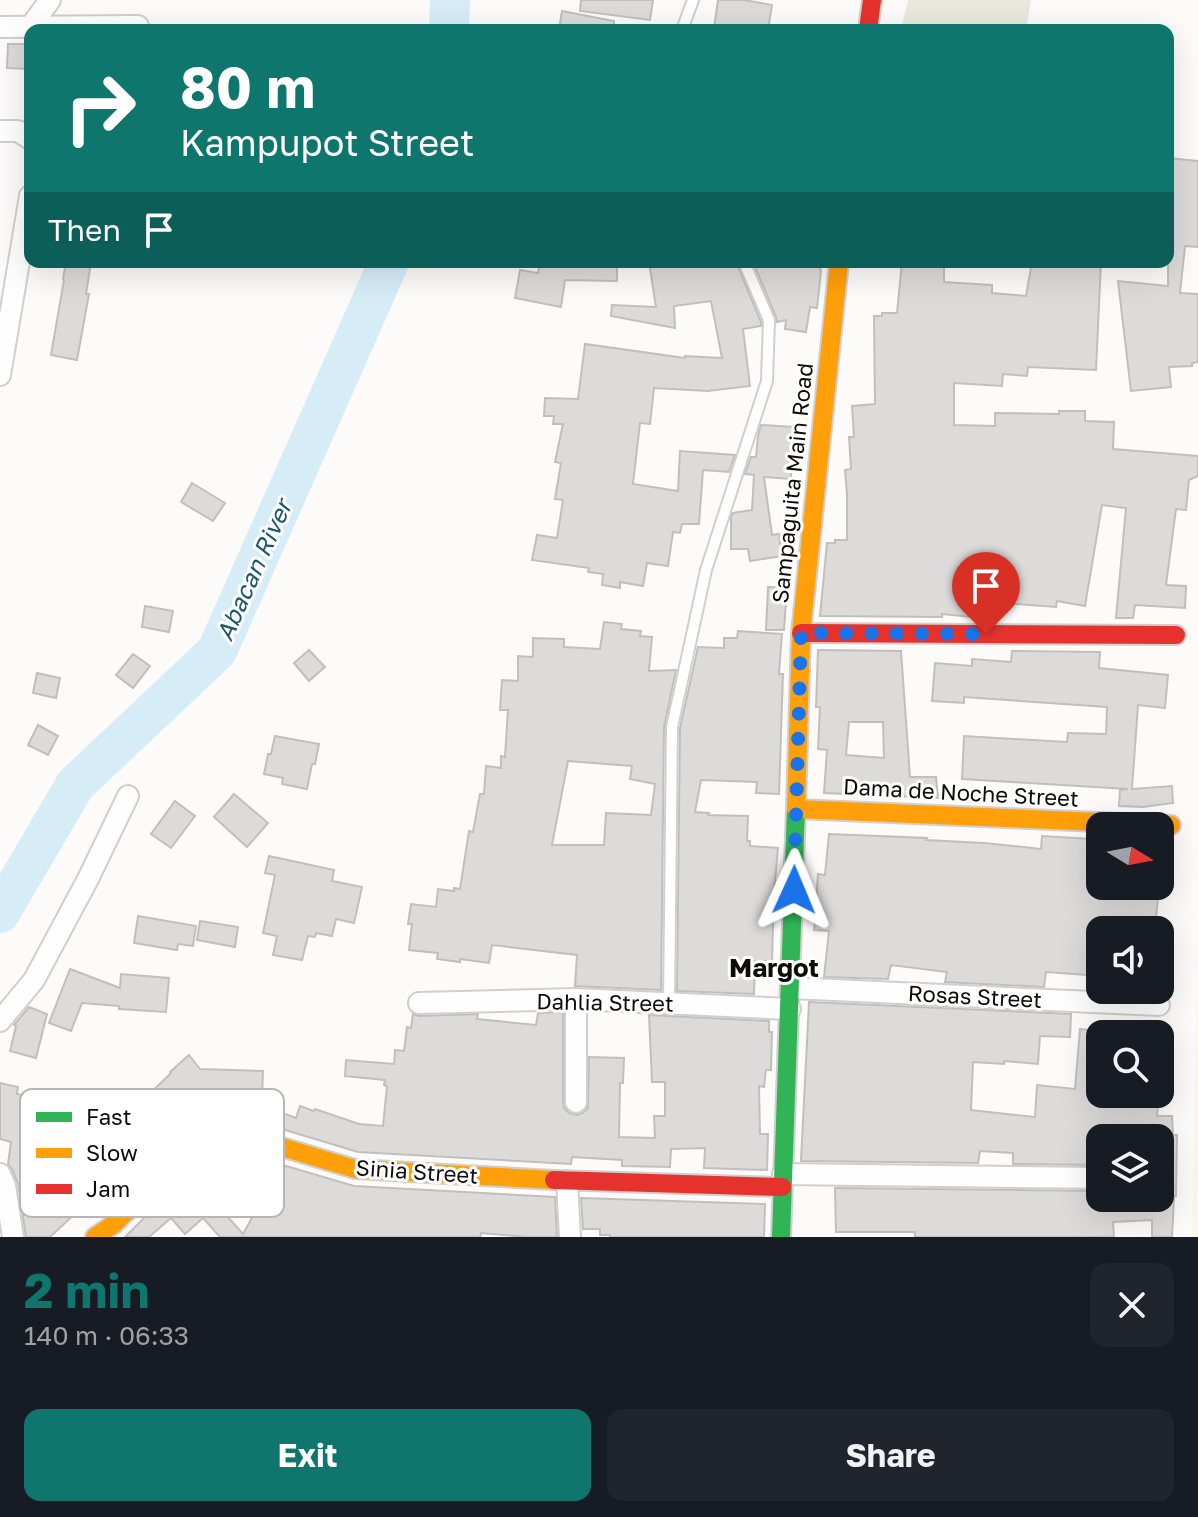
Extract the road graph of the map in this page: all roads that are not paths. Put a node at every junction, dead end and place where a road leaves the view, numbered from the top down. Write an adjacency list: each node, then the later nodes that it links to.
1 (50, 0): 4 (street)
2 (693, 0): 5 (lane)
3 (872, 0): 6 (street)
4 (32, 24)
5 (684, 24)
6 (869, 24)
7 (24, 26): 8 (street)
8 (0, 27)
9 (0, 131): 10 (street)
10 (24, 135)
11 (24, 228): 14 (street)
12 (747, 268): 24 (lane)
13 (838, 268): 16 (street, Sampaguita Main Road)
14 (2, 347): 15 (street)
15 (0, 375)
16 (801, 633): 17 (street); 19 (street, Sampaguita Main Road)
17 (1176, 635)
18 (128, 796): 26 (street)
19 (796, 809): 20 (street, Dama de Noche Street); 22 (street, Sampaguita Main Road)
20 (1086, 821)
21 (576, 999): 23 (street, Dahlia Street); 24 (street, Dahlia Street); 27 (street)
22 (791, 999): 24 (street, Dahlia Street); 25 (street, Rosas Street); 31 (street, Sampaguita Main Road)
23 (419, 1003)
24 (669, 1004)
25 (1159, 1005)
26 (0, 1021)
27 (576, 1102)
28 (284, 1148): 32 (street, Sinia Street)
29 (0, 1174): 34 (street)
30 (1086, 1178): 31 (street, Sinia Street)
31 (783, 1180): 32 (street, Sinia Street); 37 (street, Sampaguita Main Road)
32 (567, 1181): 36 (street)
33 (120, 1231): 35 (street, Sinia Street)
34 (13, 1237)
35 (95, 1237)
36 (570, 1237)
37 (781, 1237)

